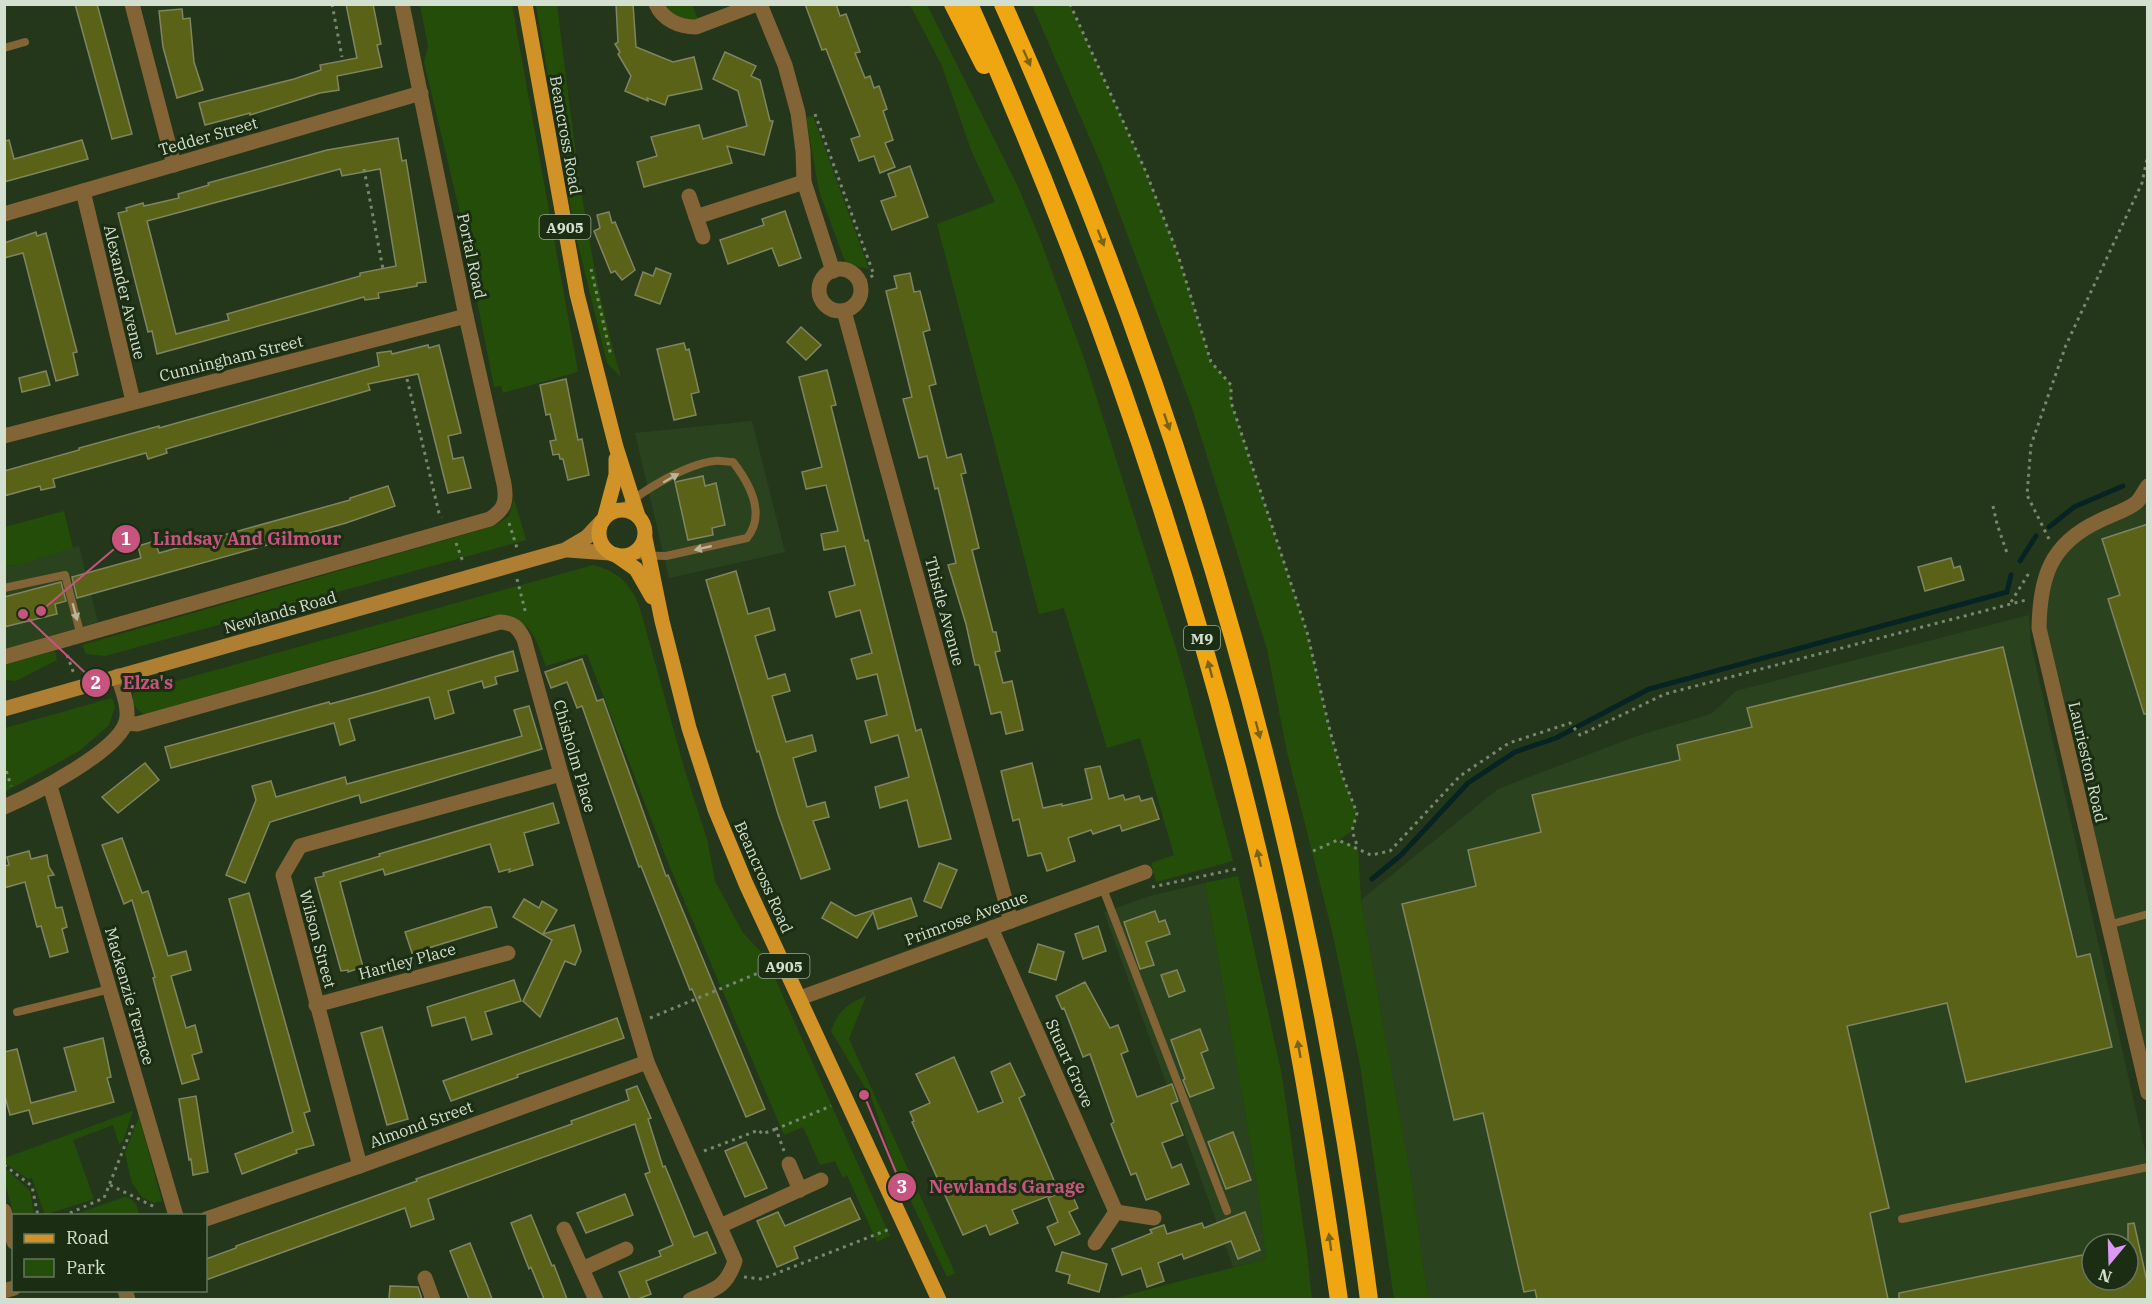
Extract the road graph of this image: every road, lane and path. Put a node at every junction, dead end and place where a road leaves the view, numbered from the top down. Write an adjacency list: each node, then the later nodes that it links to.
1 (132, 4): 17 (street)
2 (332, 4): 13 (path)
3 (402, 4): 14 (street, Portal Road)
4 (525, 4): 34 (main road, Beancross Road / A905)
5 (656, 4): 6 (street)
6 (758, 4): 15 (street)
7 (953, 4): 22 (highway)
8 (969, 4): 22 (highway, M9)
9 (1003, 4): 116 (highway, M9, one-way to 116)
10 (1071, 4): 64 (path)
11 (25, 42): 12 (lane)
12 (4, 48)
13 (342, 57)
14 (421, 93): 17 (street, Tedder Street); 30 (street, Portal Road)
15 (798, 113): 19 (street); 28 (path)
16 (2148, 154): 42 (path)
17 (174, 165): 20 (street, Tedder Street)
18 (364, 169): 26 (path)
19 (804, 182): 24 (street); 27 (street)
20 (83, 191): 23 (street, Tedder Street); 32 (street, Alexander Avenue)
21 (689, 196): 24 (street)
22 (1054, 204): 115 (highway, M9, one-way to 22)
23 (4, 214)
24 (696, 217): 25 (street)
25 (703, 237)
26 (383, 269)
27 (833, 271): 28 (street); 29 (street)
28 (860, 283): 29 (street)
29 (844, 311): 70 (street, Thistle Avenue)
30 (466, 316): 32 (street, Cunningham Street); 38 (street, Portal Road)
31 (407, 379): 40 (path)
32 (133, 401): 33 (street, Cunningham Street)
33 (4, 436)
34 (616, 447): 36 (main road, Beancross Road / A905); 39 (main road, Beancross Road / A905)
35 (2148, 486): 71 (street, Laurieston Road)
36 (627, 505): 39 (main road); 41 (main road, Beancross Road / A905); 46 (lane, one-way to 46)
37 (1993, 506): 45 (path)
38 (500, 512): 40 (street, Newlands Road); 47 (path)
39 (604, 519): 43 (main road, Newlands Road); 44 (main road, A905)
40 (452, 530): 49 (path); 52 (street, Newlands Road)
41 (645, 538): 44 (main road); 46 (main road, Beancross Road / A905)
42 (2044, 547)
43 (565, 550): 44 (main road, Newlands Road); 47 (main road, Newlands Road)
44 (618, 554): 46 (lane); 51 (main road, Beancross Road / A905)
45 (2007, 554)
46 (649, 557): 51 (main road, Beancross Road / A905)
47 (517, 563): 49 (main road, Newlands Road); 53 (path)
48 (2033, 564): 64 (path)
49 (468, 577): 56 (main road, Newlands Road)
50 (4, 588): 52 (lane, one-way to 52)
51 (662, 621): 74 (main road, Beancross Road / A905)
52 (82, 637): 54 (street, Newlands Road)
53 (524, 639): 59 (street); 61 (street, Chisholm Place)
54 (62, 642): 55 (street, Newlands Road); 57 (path)
55 (4, 657)
56 (118, 676): 57 (main road, Newlands Road); 59 (street)
57 (79, 687): 58 (main road, Newlands Road)
58 (4, 709)
59 (126, 723): 62 (street)
60 (4, 765): 63 (path)
61 (561, 774): 77 (street, Wilson Street); 79 (street, Chisholm Place)
62 (50, 786): 63 (street); 75 (street, Mackenzie Terrace)
63 (10, 804)
64 (1358, 848): 65 (path)
65 (1313, 851)
66 (1236, 868): 67 (path)
67 (1145, 872): 68 (street, Primrose Avenue)
68 (1102, 886): 70 (street, Primrose Avenue); 94 (lane)
69 (2148, 914): 71 (lane)
70 (1011, 921): 72 (street, Primrose Avenue)
71 (2108, 925): 81 (street, Laurieston Road)
72 (991, 928): 76 (street, Primrose Avenue); 95 (street, Stuart Grove)
73 (508, 953): 77 (street, Hartley Place)
74 (781, 958): 76 (main road, Beancross Road / A905); 79 (path)
75 (110, 989): 78 (lane); 83 (street, Mackenzie Terrace)
76 (800, 998): 82 (main road, Beancross Road / A905)
77 (316, 1005): 88 (street, Wilson Street)
78 (17, 1012)
79 (636, 1024): 80 (street, Chisholm Place)
80 (648, 1062): 85 (street, Chisholm Place); 88 (street, Almond Street)
81 (2148, 1093)
82 (846, 1099): 84 (path); 102 (main road, Beancross Road / A905)
83 (142, 1101): 91 (path); 96 (street, Mackenzie Terrace)
84 (776, 1129): 85 (path); 87 (path)
85 (690, 1157): 103 (street, Chisholm Place)
86 (4, 1164): 97 (path)
87 (789, 1164): 92 (street)
88 (360, 1166): 100 (street, Almond Street)
89 (2148, 1167): 101 (lane)
90 (821, 1180): 92 (street)
91 (110, 1185): 96 (path); 98 (path)
92 (800, 1190): 103 (street)
93 (4, 1210): 105 (street)
94 (1227, 1211)
95 (1116, 1212): 99 (street); 106 (street)
96 (169, 1213)
97 (38, 1214)
98 (65, 1214)
99 (1154, 1218)
100 (207, 1219)
101 (1902, 1220)
102 (904, 1224): 109 (path); 114 (main road, Beancross Road / A905)
103 (720, 1226): 109 (street, Chisholm Place)
104 (564, 1229): 108 (street)
105 (12, 1236)
106 (1095, 1243)
107 (626, 1249): 108 (street)
108 (582, 1269): 112 (street)
109 (730, 1276): 113 (street)
110 (425, 1278): 111 (street)
111 (433, 1299)
112 (596, 1299)
113 (690, 1299)
114 (939, 1299)
115 (1338, 1299)
116 (1369, 1299)

